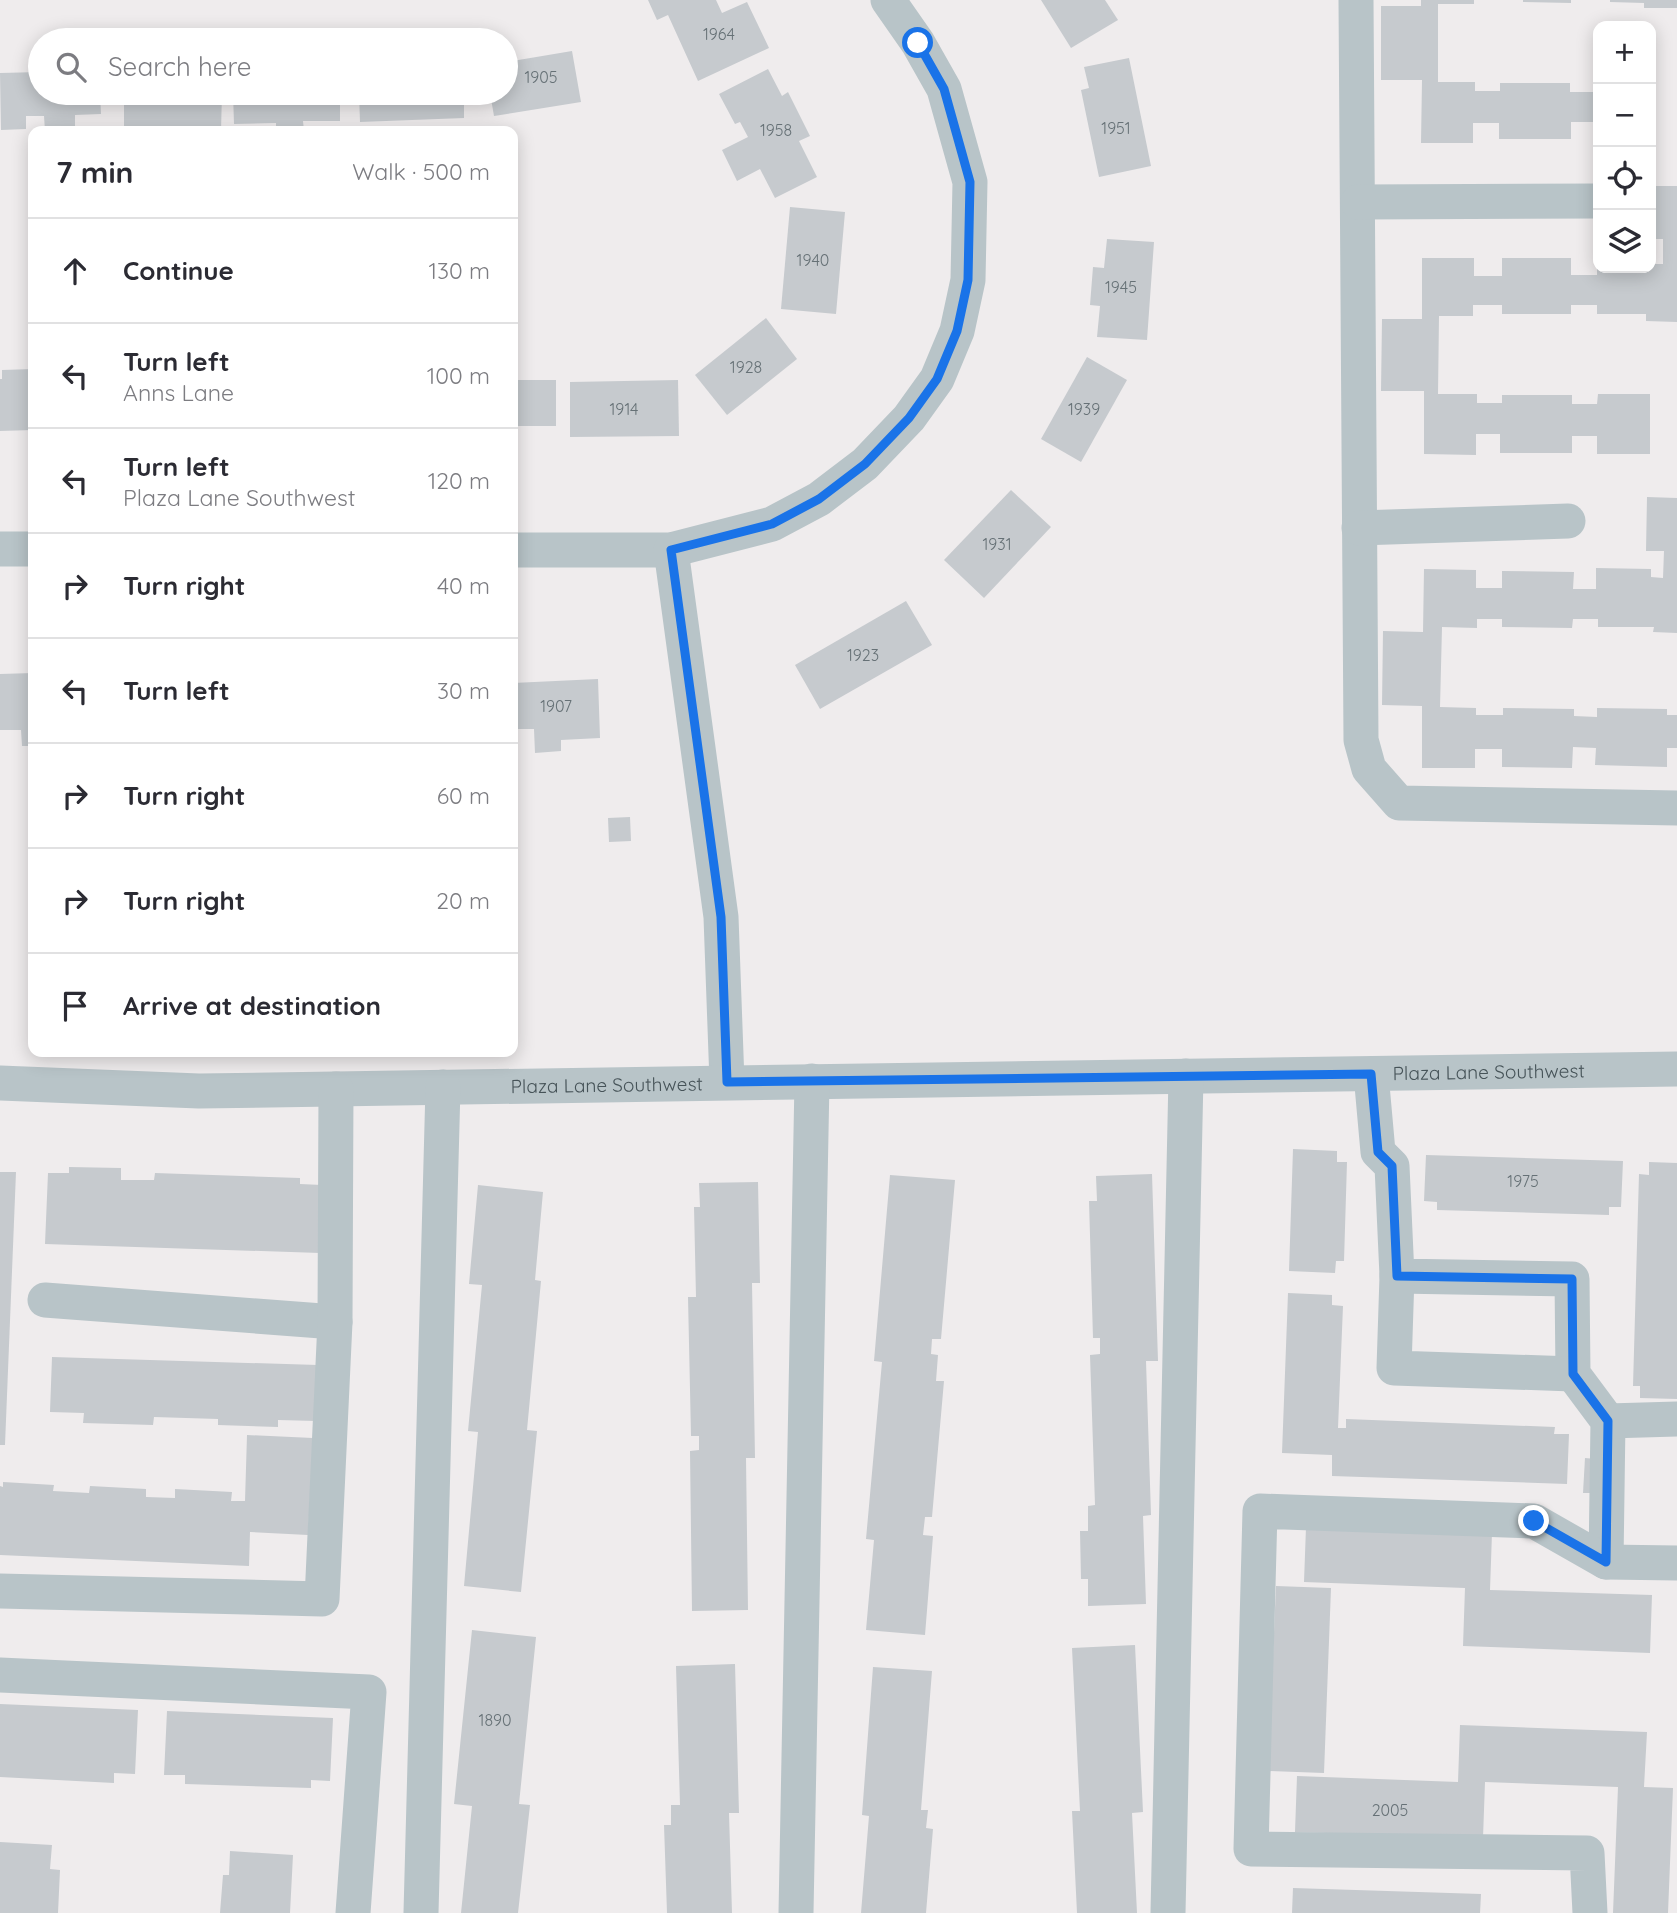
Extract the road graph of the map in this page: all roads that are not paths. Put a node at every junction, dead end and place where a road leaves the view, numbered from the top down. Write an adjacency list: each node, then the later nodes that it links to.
1 (888, 0): 10 (street)
2 (1356, 0): 4 (street)
3 (1593, 201): 4 (street)
4 (1358, 202): 6 (street)
5 (1568, 521): 6 (street)
6 (1359, 528): 11 (street)
7 (0, 549): 8 (street)
8 (28, 549)
9 (518, 550): 10 (street)
10 (671, 550): 16 (street)
11 (1677, 808)
12 (1677, 1069): 13 (street, Plaza Lane Southwest)
13 (1371, 1074): 14 (street, Plaza Lane Southwest); 20 (street)
14 (1186, 1076): 15 (street, Plaza Lane Southwest); 33 (street)
15 (812, 1081): 16 (street, Plaza Lane Southwest); 32 (street)
16 (727, 1082): 18 (street, Plaza Lane Southwest)
17 (0, 1083): 19 (street, Plaza Lane Southwest)
18 (443, 1087): 19 (street, Plaza Lane Southwest); 31 (street)
19 (336, 1089): 22 (street)
20 (1397, 1276): 23 (street); 23 (street)
21 (45, 1300): 22 (street)
22 (335, 1322): 28 (street)
23 (1573, 1374): 25 (street)
24 (1677, 1419): 25 (street)
25 (1608, 1421): 26 (street)
26 (1606, 1562): 27 (street); 34 (street)
27 (1677, 1563)
28 (0, 1591)
29 (0, 1675): 30 (street)
30 (352, 1913)
31 (421, 1913)
32 (796, 1913)
33 (1168, 1913)
34 (1590, 1913)

